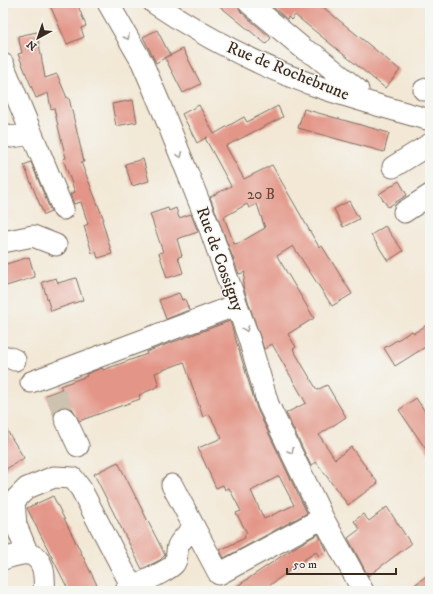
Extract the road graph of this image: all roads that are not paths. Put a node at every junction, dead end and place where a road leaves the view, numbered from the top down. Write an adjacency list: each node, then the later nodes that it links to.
1 (108, 3): 16 (street, Rue de Cossigny, one-way to 16)
2 (154, 3): 6 (street, Rue de Rochebrune)
3 (249, 3): 5 (street)
4 (3, 64): 7 (street)
5 (358, 90)
6 (430, 120)
7 (32, 134): 8 (street); 12 (street)
8 (3, 135)
9 (430, 144): 10 (street)
10 (393, 167)
11 (430, 195): 13 (street)
12 (63, 208)
13 (404, 212)
14 (3, 242): 15 (street)
15 (56, 245)
16 (237, 305): 17 (street); 21 (street, Rue de Cossigny, one-way to 21)
17 (45, 383)
18 (65, 418): 19 (street)
19 (78, 446)
20 (172, 486): 22 (street)
21 (323, 518): 22 (street); 27 (street, Rue de Cossigny)
22 (194, 528): 25 (street)
23 (28, 554): 24 (street); 25 (street); 26 (street)
24 (3, 559)
25 (128, 589)
26 (44, 591)
27 (363, 591)

